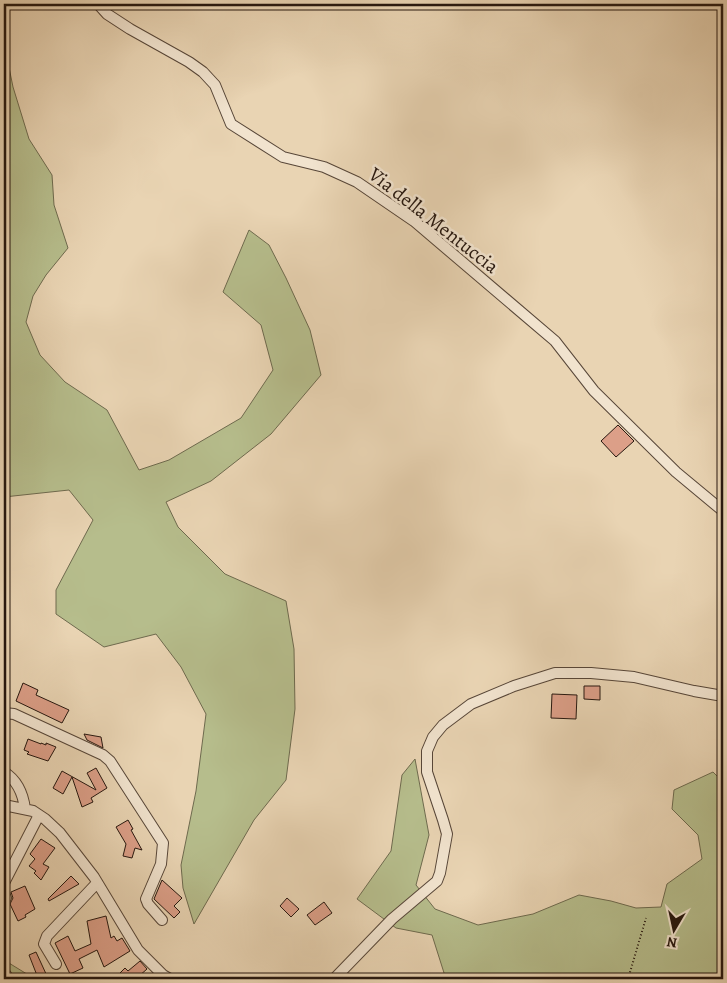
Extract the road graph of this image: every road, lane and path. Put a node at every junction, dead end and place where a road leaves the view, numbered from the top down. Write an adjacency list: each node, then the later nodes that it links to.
1 (98, 4): 2 (street, Via della Mentuccia)
2 (723, 512)
3 (723, 696): 19 (street)
4 (4, 713): 14 (street)
5 (4, 772): 6 (street)
6 (16, 782): 7 (street); 9 (street)
7 (4, 785)
8 (4, 805): 9 (street)
9 (25, 809): 10 (street)
10 (39, 815): 11 (street); 12 (street)
11 (4, 883)
12 (97, 883): 15 (street); 18 (street)
13 (646, 918): 20 (path)
14 (162, 920)
15 (56, 964)
16 (4, 972): 17 (street)
17 (9, 979)
18 (170, 979)
19 (334, 979)
20 (628, 979)

